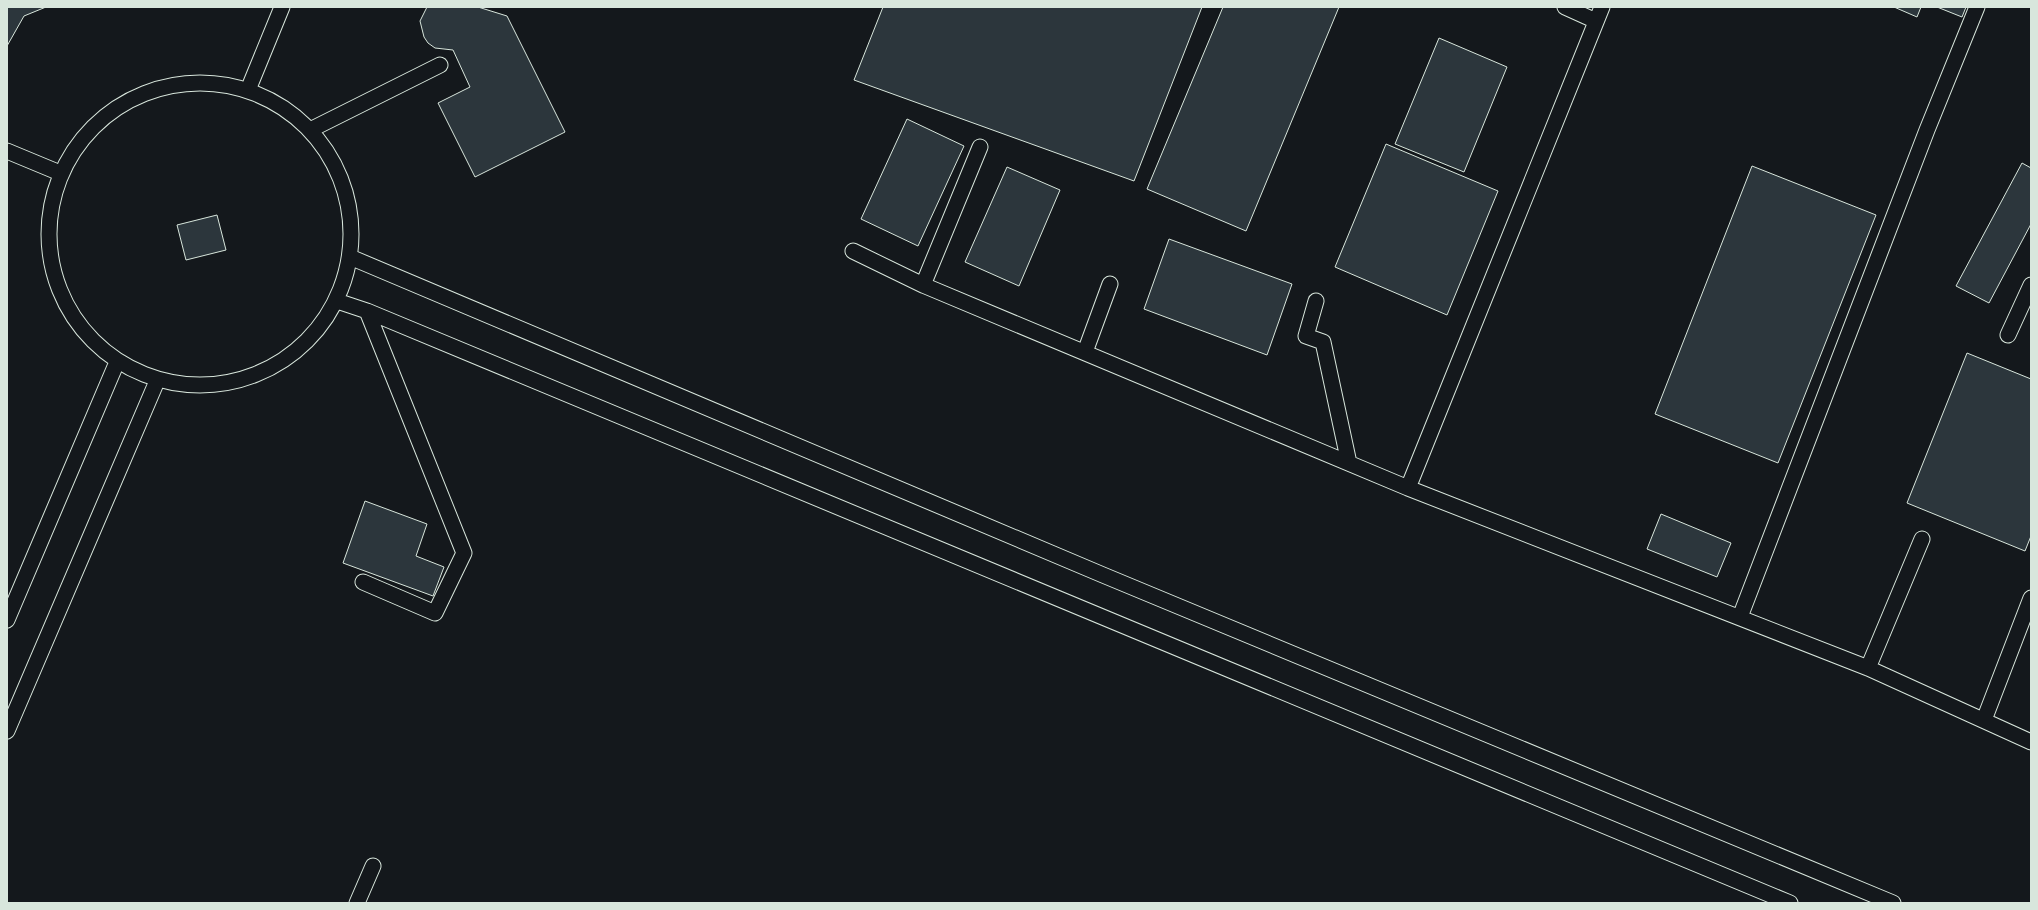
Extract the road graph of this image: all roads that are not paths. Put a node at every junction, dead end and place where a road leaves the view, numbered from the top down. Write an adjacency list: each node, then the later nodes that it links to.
1 (282, 7): 6 (lane)
2 (1565, 7): 4 (lane)
3 (1977, 7): 28 (lane)
4 (1599, 14): 24 (lane)
5 (440, 64): 7 (lane)
6 (248, 90): 7 (lane); 10 (lane)
7 (310, 130): 12 (lane)
8 (980, 147): 14 (lane)
9 (7, 151): 10 (lane)
10 (60, 173): 21 (lane)
11 (853, 251): 14 (lane)
12 (350, 257): 16 (lane); 37 (lane)
13 (1110, 284): 20 (lane)
14 (923, 285): 20 (lane)
15 (2031, 285): 19 (lane)
16 (336, 301): 18 (lane); 22 (lane)
17 (1316, 301): 23 (lane)
18 (367, 311): 26 (lane); 36 (lane)
19 (2008, 335)
20 (1085, 352): 23 (lane)
21 (117, 362): 22 (lane); 29 (lane)
22 (157, 381): 32 (lane)
23 (1349, 463): 24 (lane)
24 (1408, 488): 28 (lane)
25 (1922, 539): 30 (lane)
26 (363, 582)
27 (2031, 598): 31 (lane)
28 (1740, 617): 30 (lane)
29 (7, 620)
30 (1868, 668): 31 (lane)
31 (1984, 720): 33 (lane)
32 (7, 731)
33 (2031, 742)
34 (373, 866): 35 (lane)
35 (357, 903)
36 (1790, 903)
37 (1893, 903)

